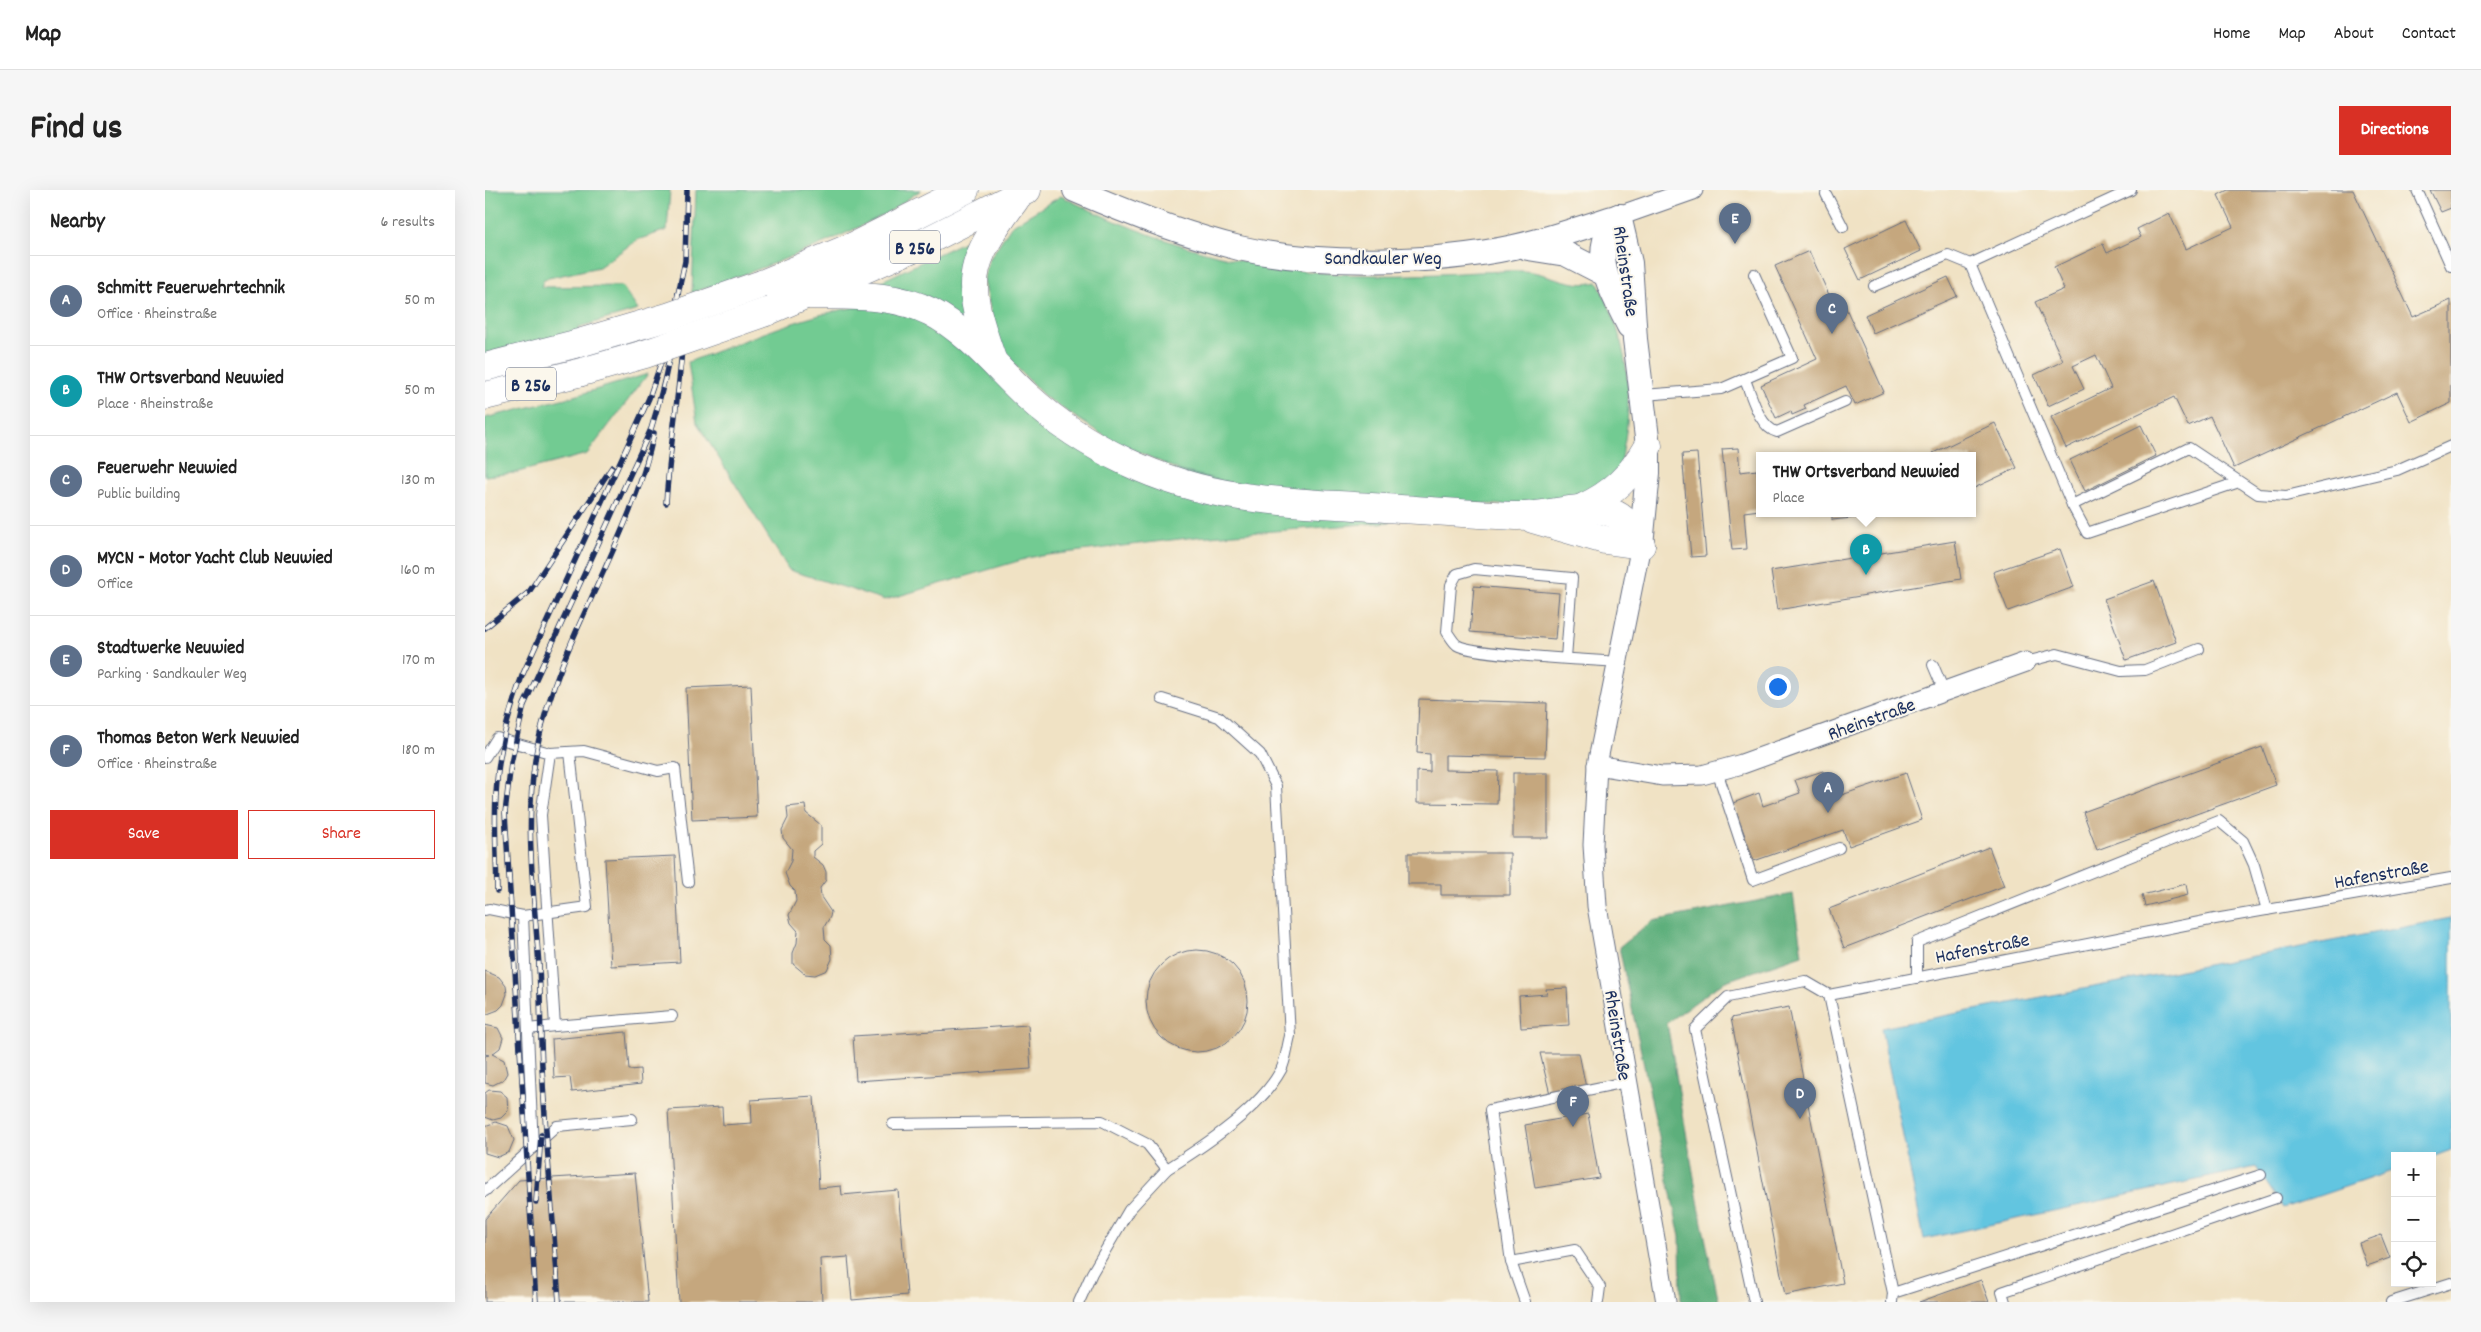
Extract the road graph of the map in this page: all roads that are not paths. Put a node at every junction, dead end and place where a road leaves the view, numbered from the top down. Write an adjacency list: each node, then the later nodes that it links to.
1 (965, 190): 19 (highway, B 256, bridge)
2 (1075, 190): 10 (street, Sandkauler Weg)
3 (1693, 190): 8 (street, Sandkauler Weg)
4 (2131, 190): 11 (lane)
5 (2417, 190): 12 (lane)
6 (1023, 192): 16 (highway, B 256); 18 (highway)
7 (1826, 194): 9 (lane)
8 (1619, 216): 10 (street, Sandkauler Weg); 13 (street, Rheinstraße); 17 (street, Rheinstraße)
9 (1843, 227)
10 (1513, 247): 13 (street)
11 (1970, 264): 15 (lane); 27 (lane)
12 (2451, 266)
13 (1605, 274): 17 (street, Rheinstraße)
14 (1753, 274): 20 (lane)
15 (1874, 286)
16 (809, 295): 18 (highway); 22 (highway, B 256, bridge)
17 (1635, 338): 21 (street, Rheinstraße)
18 (992, 359): 29 (highway)
19 (485, 367)
20 (1745, 380): 21 (lane); 23 (lane)
21 (1643, 395): 24 (street, Rheinstraße)
22 (485, 396)
23 (1845, 402)
24 (1648, 446): 28 (highway); 30 (street, Rheinstraße)
25 (2451, 446): 26 (lane)
26 (2239, 482): 27 (lane); 27 (lane)
27 (2072, 505)
28 (1582, 508): 29 (highway); 30 (highway)
29 (1520, 516): 30 (highway)
30 (1641, 546): 33 (street, Rheinstraße)
31 (2199, 649): 34 (lane)
32 (1566, 658): 32 (lane); 33 (lane)
33 (1619, 662): 41 (street, Rheinstraße)
34 (2026, 662): 36 (street, Rheinstraße)
35 (1933, 665): 36 (lane)
36 (1944, 692): 42 (street, Rheinstraße)
37 (1161, 699): 59 (lane)
38 (570, 752): 39 (lane); 45 (lane); 48 (lane)
39 (550, 753): 40 (lane); 48 (lane)
40 (485, 757)
41 (1597, 765): 42 (street, Rheinstraße); 55 (street, Rheinstraße)
42 (1717, 771): 43 (lane)
43 (1839, 848)
44 (2451, 878): 47 (lane, Hafenstraße)
45 (688, 882)
46 (485, 910): 49 (lane)
47 (2267, 910): 50 (lane, Hafenstraße); 50 (lane)
48 (548, 912): 49 (lane); 53 (lane)
49 (523, 916): 54 (lane)
50 (1917, 978): 51 (lane, Hafenstraße)
51 (1829, 995): 65 (lane); 70 (lane)
52 (672, 1016): 53 (lane)
53 (555, 1026): 54 (lane)
54 (527, 1029): 58 (lane)
55 (1626, 1082): 63 (lane); 69 (street, Rheinstraße)
56 (632, 1119): 58 (lane)
57 (893, 1124): 59 (lane)
58 (533, 1148): 61 (lane)
59 (1167, 1169): 66 (lane)
60 (2261, 1174): 65 (lane)
61 (485, 1192)
62 (2276, 1198): 71 (lane)
63 (1511, 1262): 67 (lane); 68 (lane)
64 (2451, 1283): 72 (lane)
65 (1893, 1297)
66 (1079, 1302)
67 (1525, 1302)
68 (1598, 1302)
69 (1666, 1302)
70 (1754, 1302)
71 (2005, 1302)
72 (2391, 1302)

